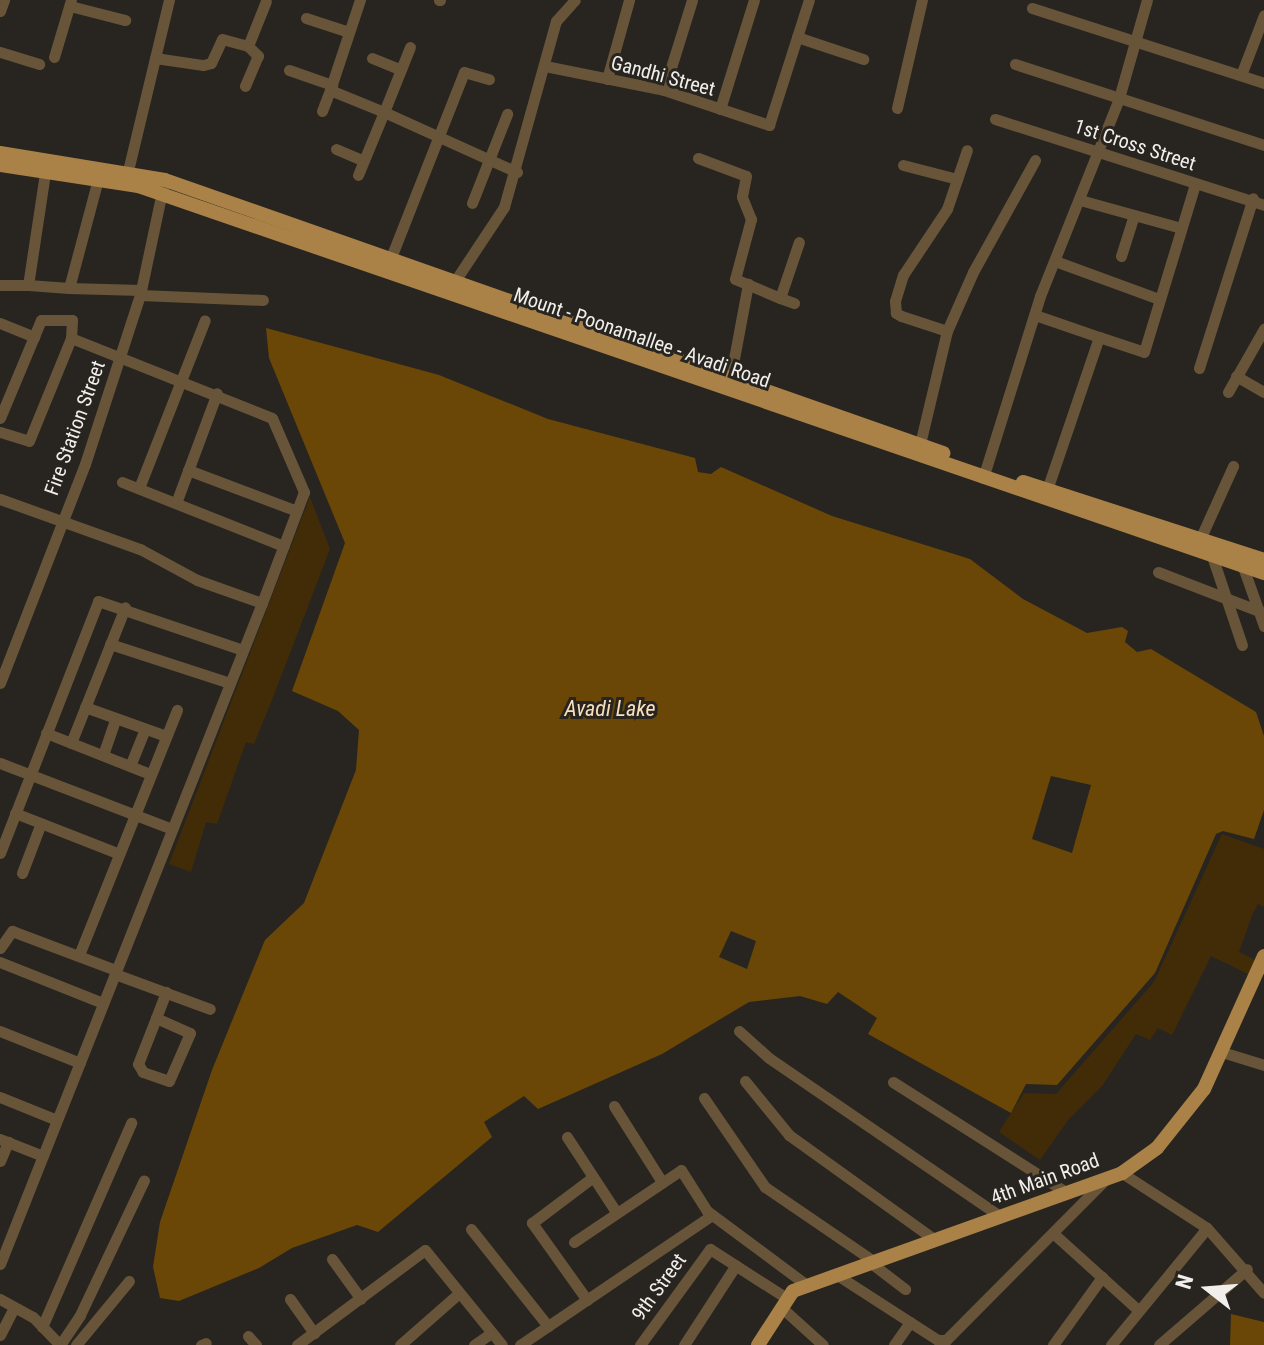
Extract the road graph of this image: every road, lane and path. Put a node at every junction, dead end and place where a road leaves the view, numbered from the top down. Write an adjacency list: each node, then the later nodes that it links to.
1 (4, 0): 14 (street)
2 (169, 0): 25 (street)
3 (360, 0): 18 (street)
4 (575, 0): 30 (street)
5 (629, 0): 35 (street)
6 (692, 0): 39 (street)
7 (754, 0): 42 (street)
8 (809, 0): 19 (street)
9 (922, 0): 41 (street)
10 (1147, 0): 20 (street)
11 (266, 1): 21 (street)
12 (70, 3): 17 (street); 24 (street)
13 (1032, 8): 20 (street)
14 (0, 11)
15 (1264, 15): 33 (street)
16 (306, 18): 18 (street)
17 (125, 20)
18 (349, 32): 38 (street)
19 (797, 37): 27 (street); 42 (street, Gandhi Street)
20 (1136, 42): 33 (street); 40 (street)
21 (248, 46): 25 (street); 37 (street)
22 (410, 47): 32 (street)
23 (0, 52): 28 (street)
24 (54, 57)
25 (155, 58): 62 (street)
26 (372, 58): 32 (street)
27 (863, 59)
28 (39, 64)
29 (1015, 64): 40 (street)
30 (545, 66): 35 (street, Gandhi Street); 59 (street)
31 (289, 70): 38 (street)
32 (401, 70): 44 (street)
33 (1241, 75): 36 (street)
34 (489, 79): 47 (street)
35 (607, 79): 39 (street, Gandhi Street)
36 (1264, 83)
37 (245, 86)
38 (331, 87): 43 (street); 44 (street)
39 (664, 90): 42 (street, Gandhi Street)
40 (1119, 98): 48 (street); 51 (street)
41 (897, 108)
42 (720, 109)
43 (322, 111)
44 (384, 112): 47 (street); 56 (street)
45 (507, 114): 54 (street)
46 (995, 119): 51 (street, 1st Cross Street)
47 (437, 135): 54 (street); 75 (street)
48 (1264, 145)
49 (336, 149): 56 (street)
50 (967, 150): 64 (street)
51 (1100, 151): 65 (street, 1st Cross Street); 68 (street)
52 (0, 153): 62 (main road, Mount - Poonamallee - Avadi Road)
53 (698, 158): 77 (street)
54 (489, 159): 59 (street); 69 (street)
55 (1035, 160): 91 (street)
56 (364, 161): 61 (street)
57 (0, 165): 60 (main road, Mount - Poonamallee - Avadi Road)
58 (903, 165): 64 (street)
59 (517, 172): 80 (street)
60 (45, 173): 63 (main road, Mount - Poonamallee - Avadi Road); 79 (street)
61 (358, 175)
62 (126, 178): 63 (main road, Mount - Poonamallee - Avadi Road); 66 (main road, Mount - Poonamallee - Avadi Road)
63 (98, 179): 81 (street)
64 (957, 179): 91 (street)
65 (1195, 184): 67 (street, 1st Cross Street); 72 (street)
66 (163, 187): 75 (main road, Mount - Poonamallee - Avadi Road); 80 (main road, Mount - Poonamallee - Avadi Road); 82 (street, Fire Station Street)
67 (1253, 198): 70 (street, 1st Cross Street); 96 (street)
68 (1080, 200): 71 (street); 76 (street)
69 (472, 203)
70 (1264, 205)
71 (1134, 215): 72 (street); 74 (street)
72 (1181, 228): 84 (street)
73 (799, 242): 83 (street)
74 (1121, 256)
75 (390, 260): 80 (main road, Mount - Poonamallee - Avadi Road)
76 (1055, 261): 84 (street); 87 (street)
77 (748, 284): 83 (street); 99 (street)
78 (0, 285): 79 (street)
79 (28, 285): 81 (street)
80 (451, 286): 99 (main road, Mount - Poonamallee - Avadi Road); 108 (main road, Mount - Poonamallee - Avadi Road)
81 (69, 288): 82 (street)
82 (141, 292): 85 (street); 95 (street, Fire Station Street)
83 (780, 298): 86 (street)
84 (1159, 299): 93 (street)
85 (263, 300)
86 (794, 303)
87 (1035, 315): 93 (street); 108 (street)
88 (205, 320): 98 (street)
89 (0, 323): 92 (street)
90 (1264, 329): 97 (street)
91 (947, 331): 105 (street)
92 (34, 337): 94 (street); 103 (street)
93 (1099, 337): 111 (street)
94 (71, 338): 95 (street); 104 (street)
95 (121, 355): 98 (street); 115 (street, Fire Station Street)
96 (1199, 368)
97 (1236, 376): 100 (street); 101 (street)
98 (185, 379): 102 (street); 110 (street)
99 (730, 380): 105 (main road, Mount - Poonamallee - Avadi Road)
100 (1228, 392)
101 (1264, 392)
102 (217, 393): 107 (street); 114 (street)
103 (0, 418)
104 (0, 432)
105 (920, 444): 108 (main road, Mount - Poonamallee - Avadi Road)
106 (1233, 466): 116 (street)
107 (188, 470): 113 (street); 114 (street)
108 (984, 473): 111 (main road, Mount - Poonamallee - Avadi Road); 118 (main road, Mount - Poonamallee - Avadi Road)
109 (122, 482): 110 (street)
110 (139, 488): 113 (street)
111 (1047, 490): 116 (main road, Mount - Poonamallee - Avadi Road)
112 (0, 499): 115 (street)
113 (176, 503): 117 (street)
114 (297, 511): 117 (street)
115 (59, 522): 124 (street); 131 (street, Fire Station Street)
116 (1201, 537): 119 (main road, Mount - Poonamallee - Avadi Road)
117 (284, 546): 124 (street)
118 (1212, 556): 120 (main road, Mount - Poonamallee - Avadi Road); 123 (street)
119 (1264, 560)
120 (1243, 567): 122 (main road, Mount - Poonamallee - Avadi Road); 126 (street)
121 (1158, 572): 123 (street)
122 (1264, 573)
123 (1226, 599): 126 (street); 129 (street)
124 (262, 603): 130 (street)
125 (125, 607): 128 (street); 130 (street); 137 (street)
126 (1262, 613): 127 (street)
127 (1264, 626)
128 (110, 644): 132 (street); 133 (street)
129 (1242, 645)
130 (243, 650): 132 (street)
131 (0, 683)
132 (230, 683): 148 (street)
133 (85, 707): 135 (street); 139 (street)
134 (177, 710): 138 (street)
135 (116, 718): 136 (street); 140 (street)
136 (145, 729): 138 (street); 142 (street)
137 (46, 733): 139 (street); 143 (street)
138 (166, 736): 144 (street)
139 (71, 743): 140 (street)
140 (103, 755): 142 (street)
141 (0, 763): 143 (street)
142 (130, 766): 144 (street)
143 (30, 774): 145 (street); 146 (street)
144 (150, 774): 146 (street)
145 (15, 813): 147 (street); 149 (street)
146 (134, 814): 148 (street); 150 (street)
147 (41, 823): 150 (street); 151 (street)
148 (172, 829): 156 (street)
149 (0, 853)
150 (117, 853): 153 (street)
151 (22, 873)
152 (0, 948): 153 (street)
153 (79, 955): 156 (street)
154 (1264, 956): 163 (main road, 4th Main Road)
155 (0, 962): 158 (street)
156 (116, 972): 157 (street); 158 (street)
157 (166, 992): 159 (street); 160 (street)
158 (103, 1003): 164 (street)
159 (210, 1009)
160 (156, 1018): 160 (street)
161 (0, 1031): 164 (street)
162 (739, 1031): 185 (street)
163 (1222, 1052): 165 (street); 177 (main road, 4th Main Road)
164 (80, 1063): 171 (street)
165 (1264, 1065)
166 (745, 1081): 189 (street)
167 (893, 1082): 182 (street)
168 (0, 1097): 171 (street)
169 (704, 1098): 192 (street)
170 (614, 1106): 181 (street)
171 (57, 1120): 175 (street)
172 (131, 1123): 212 (street)
173 (567, 1137): 178 (street)
174 (4, 1140): 175 (street); 176 (street)
175 (43, 1156): 193 (street)
176 (0, 1161)
177 (1122, 1173): 179 (main road, 4th Main Road); 186 (street)
178 (592, 1178): 183 (street); 206 (street)
179 (1106, 1179): 182 (main road, 4th Main Road); 188 (street)
180 (144, 1180): 216 (street)
181 (662, 1182): 183 (street); 184 (street)
182 (1067, 1193): 185 (main road, 4th Main Road)
183 (616, 1212): 190 (street)
184 (712, 1215): 199 (street); 206 (street)
185 (1001, 1217): 189 (main road, 4th Main Road)
186 (1207, 1228): 195 (street); 209 (street)
187 (471, 1229): 211 (street)
188 (1054, 1234): 197 (street); 210 (street)
189 (935, 1240): 192 (main road, 4th Main Road)
190 (574, 1242)
191 (332, 1259): 205 (street)
192 (873, 1262): 196 (main road, 4th Main Road); 200 (street)
193 (0, 1264)
194 (736, 1265): 207 (street, 9th Street); 223 (street, 9th Street); 224 (street)
195 (1247, 1269): 202 (street); 230 (street)
196 (837, 1275): 199 (main road, 4th Main Road); 210 (street)
197 (1102, 1277): 209 (street); 228 (street)
198 (129, 1281): 217 (street)
199 (808, 1286): 207 (main road, 4th Main Road)
200 (905, 1289)
201 (459, 1293): 205 (street); 214 (street); 219 (street)
202 (1264, 1293)
203 (0, 1299): 208 (street)
204 (290, 1299): 213 (street)
205 (361, 1299): 213 (street)
206 (587, 1300): 211 (street)
207 (785, 1303): 225 (main road, 4th Main Road); 226 (street, 9th Street)
208 (14, 1307): 212 (street); 215 (street)
209 (1136, 1308): 229 (street)
210 (910, 1322): 227 (street)
211 (548, 1326): 222 (street)
212 (42, 1327): 216 (street)
213 (314, 1333): 218 (street)
214 (491, 1333): 220 (street); 221 (street)
215 (0, 1335)
216 (60, 1345)
217 (76, 1345)
218 (297, 1345)
219 (400, 1345)
220 (474, 1345)
221 (502, 1345)
222 (520, 1345)
223 (640, 1345)
224 (684, 1345)
225 (758, 1345)
226 (823, 1345)
227 (894, 1345)
228 (1053, 1345)
229 (1111, 1345)
230 (1159, 1345)

